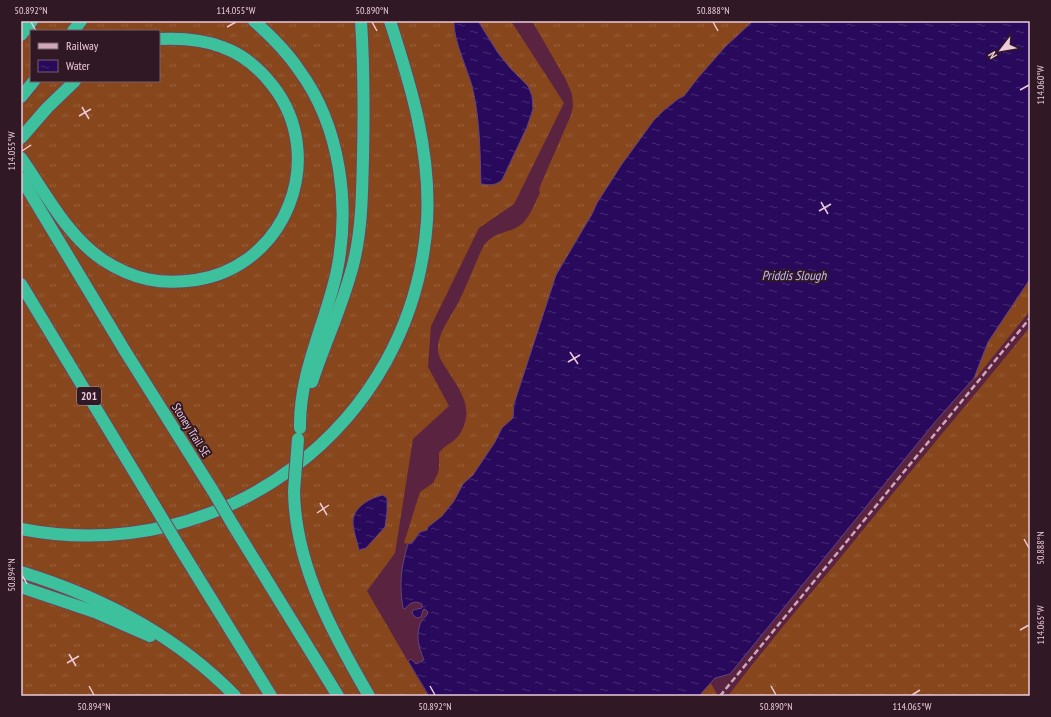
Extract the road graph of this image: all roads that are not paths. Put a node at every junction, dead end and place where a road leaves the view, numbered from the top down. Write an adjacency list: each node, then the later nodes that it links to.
1 (32, 21): 7 (highway)
2 (81, 21): 6 (highway)
3 (254, 21): 16 (highway)
4 (361, 21): 16 (highway)
5 (390, 21): 17 (highway)
6 (74, 30)
7 (21, 35)
8 (160, 39): 13 (highway)
9 (33, 82): 11 (highway)
10 (74, 82): 12 (highway)
11 (21, 97)
12 (21, 138)
13 (23, 160)
14 (21, 178): 23 (highway, Stoney Trail SE, bridge)
15 (21, 284): 22 (highway, 201, bridge)
16 (299, 434): 24 (highway, bridge)
17 (21, 529)
18 (21, 572): 20 (highway)
19 (21, 587): 20 (highway)
20 (193, 659): 21 (highway)
21 (236, 696)
22 (271, 696)
23 (338, 696)
24 (369, 696)

